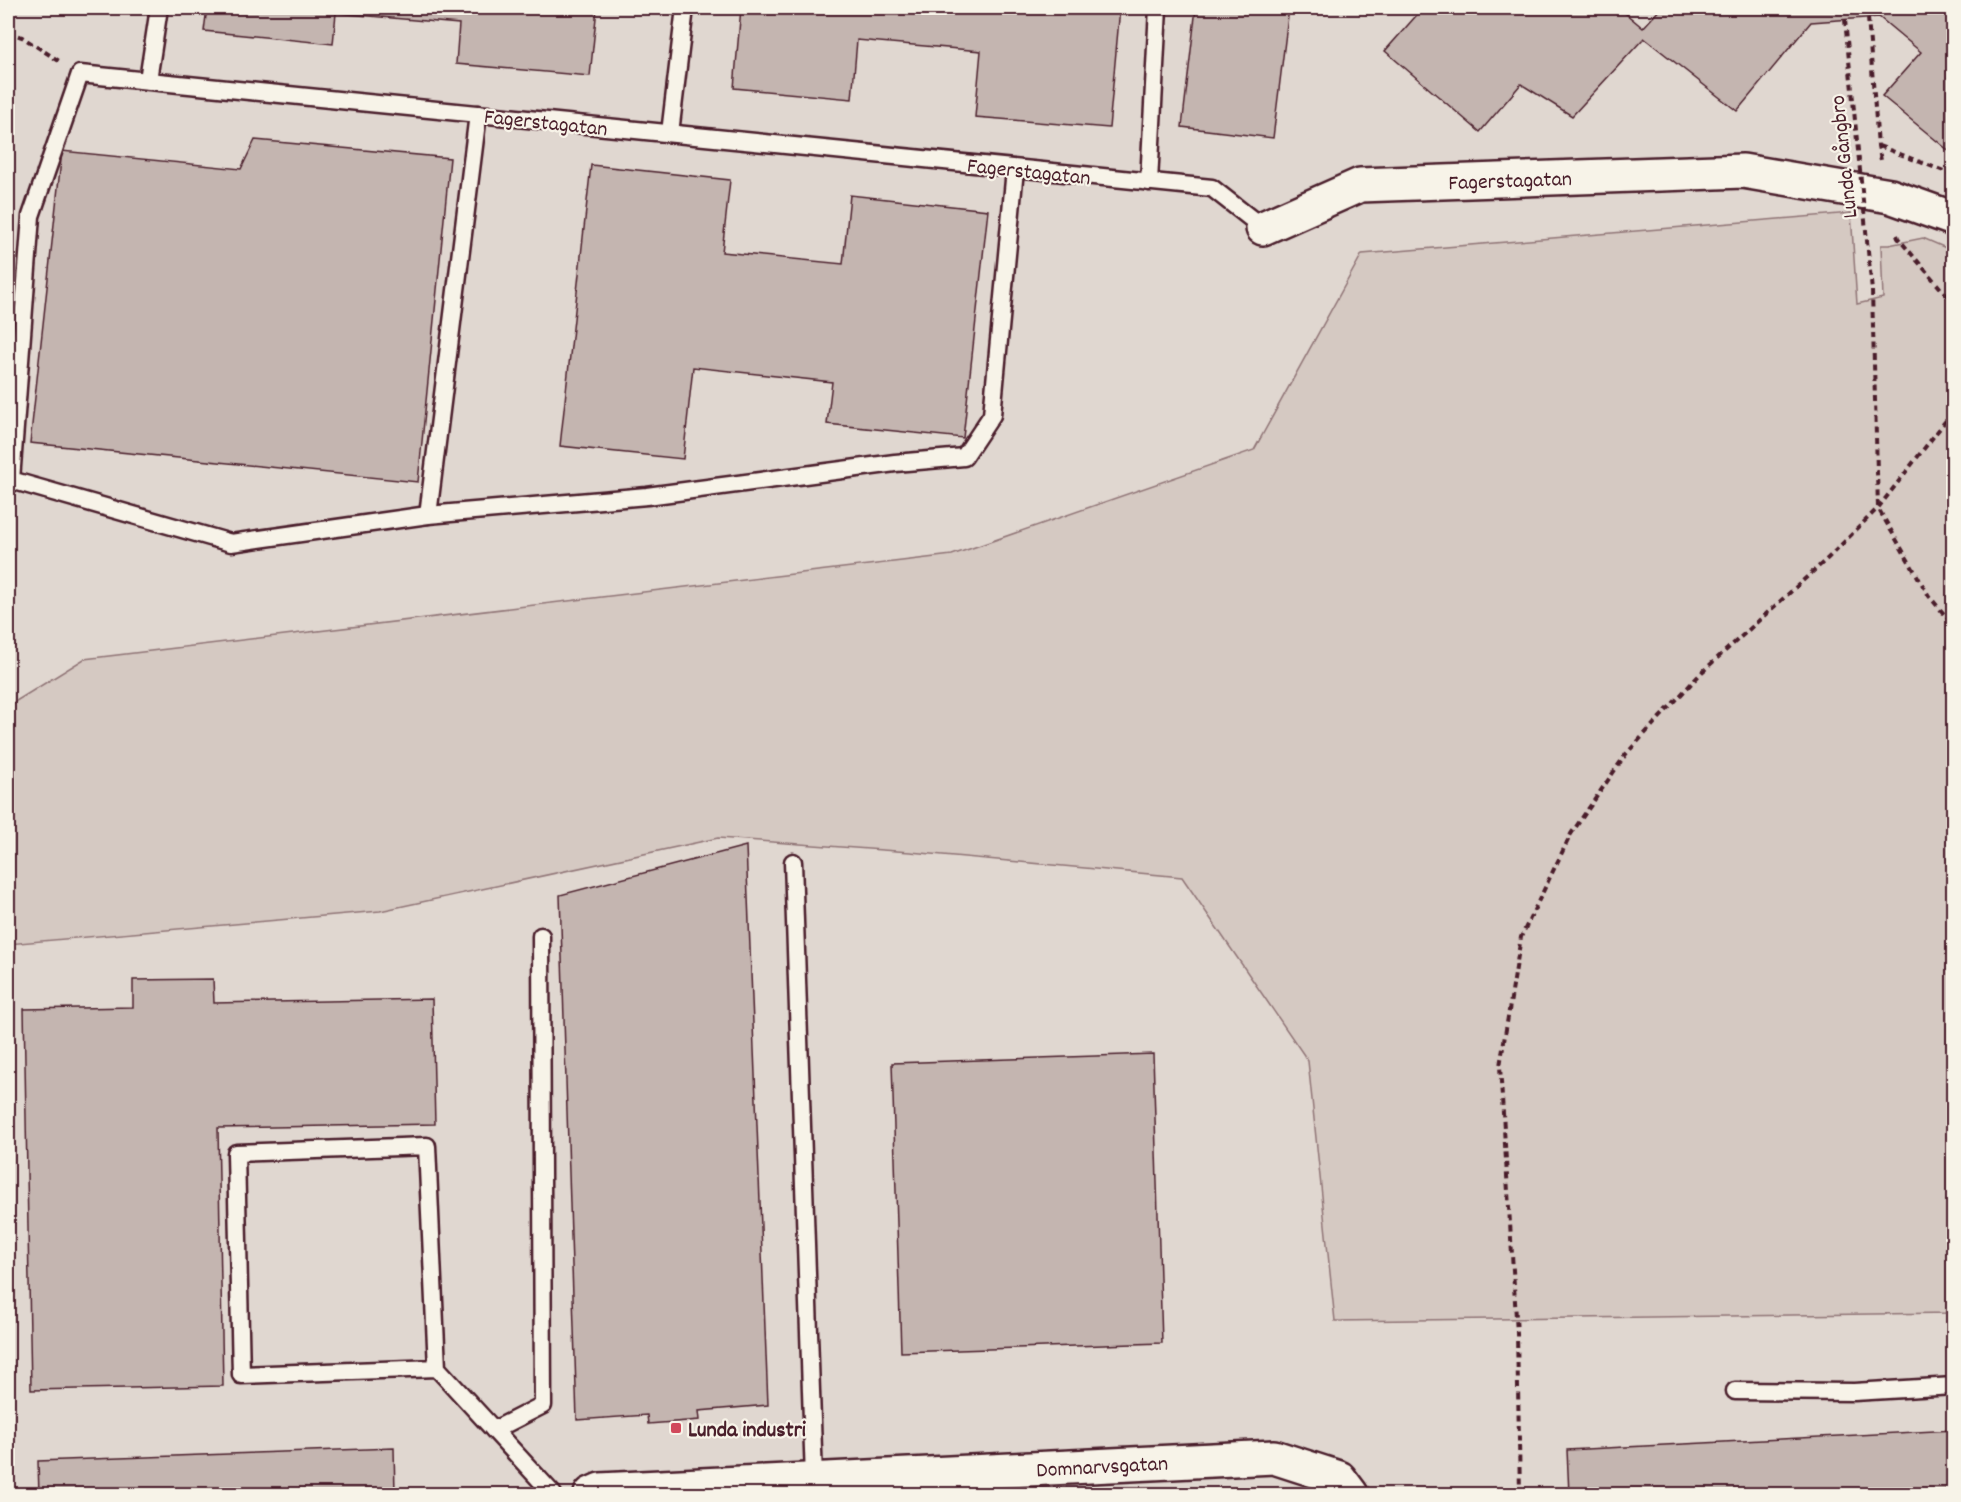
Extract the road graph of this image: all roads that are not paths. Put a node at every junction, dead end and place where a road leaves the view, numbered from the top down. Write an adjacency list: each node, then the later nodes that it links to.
1 (159, 8): 4 (lane)
2 (686, 8): 6 (lane)
3 (1158, 8): 8 (lane)
4 (148, 81): 5 (lane, Fagerstagatan); 11 (lane, Fagerstagatan)
5 (478, 114): 6 (lane, Fagerstagatan); 11 (lane)
6 (670, 133): 7 (lane, Fagerstagatan)
7 (1016, 169): 8 (lane, Fagerstagatan); 11 (lane)
8 (1149, 182): 10 (lane, Fagerstagatan)
9 (1953, 219): 10 (street, Fagerstagatan)
10 (1263, 228)
11 (428, 515)
12 (793, 862): 18 (lane)
13 (541, 936): 17 (lane)
14 (437, 1368): 14 (lane); 17 (lane)
15 (1953, 1386): 16 (lane)
16 (1735, 1391)
17 (494, 1430): 19 (lane)
18 (814, 1479): 20 (street, Domnarvsgatan); 21 (street, Domnarvsgatan)
19 (553, 1494)
20 (591, 1494)
21 (1351, 1494)

